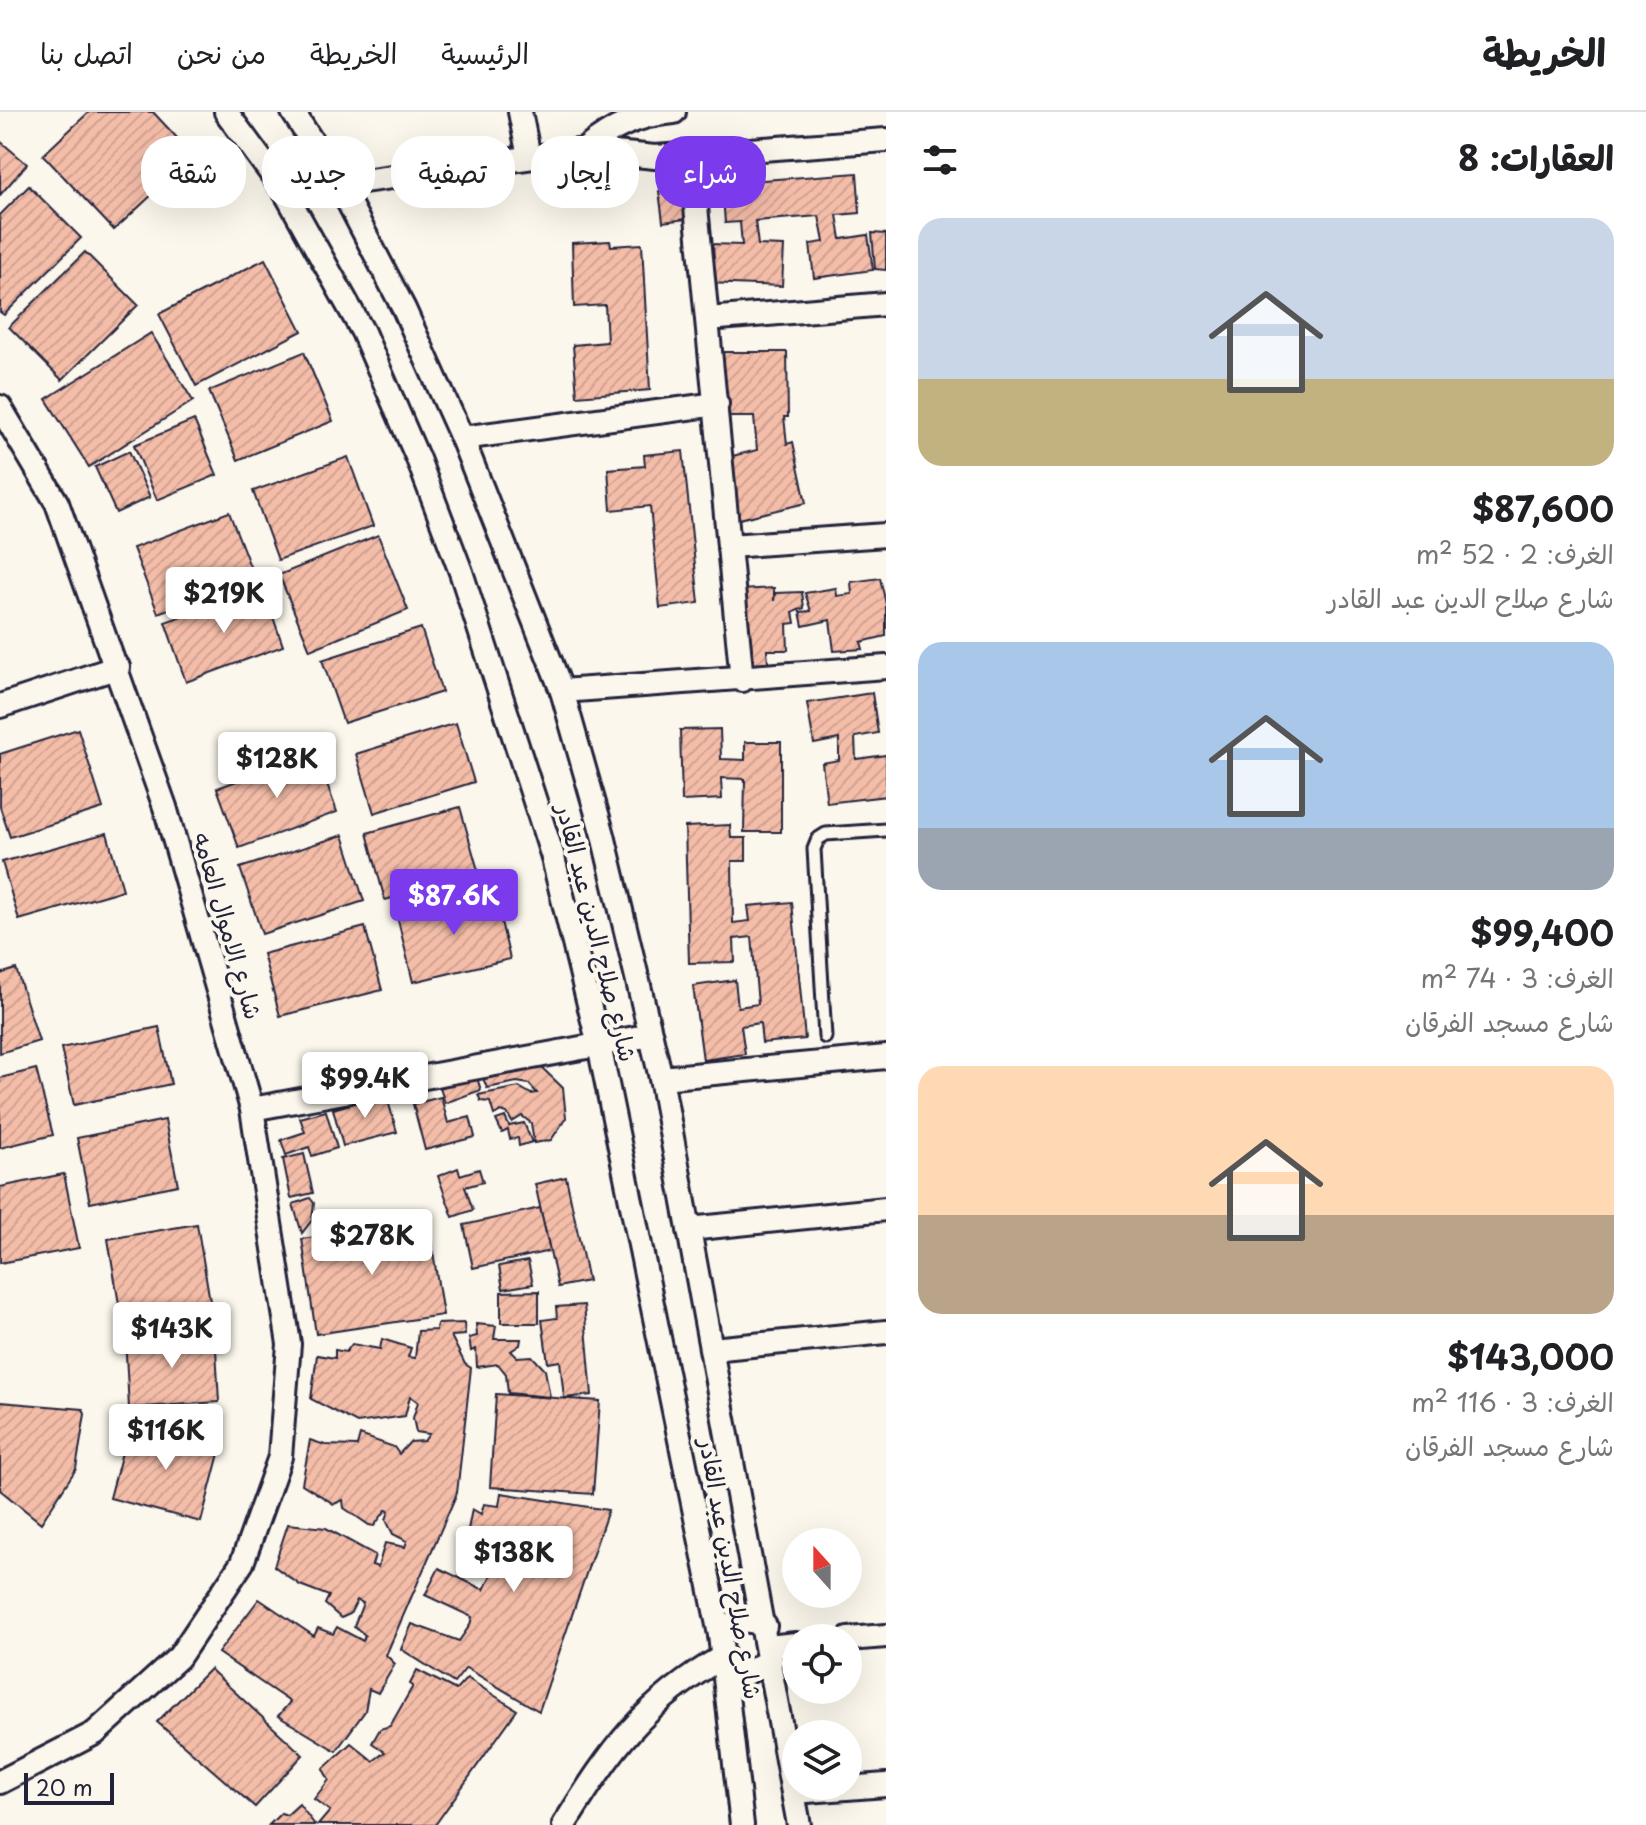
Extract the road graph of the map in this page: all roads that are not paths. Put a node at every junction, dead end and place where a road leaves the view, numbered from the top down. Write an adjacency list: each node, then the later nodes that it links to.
1 (226, 112): 10 (street, شارع صلاح الدين عبد القادر)
2 (293, 112): 5 (street, شارع صلاح الدين عبد القادر)
3 (520, 112): 9 (street)
4 (674, 112): 6 (street)
5 (308, 136)
6 (602, 136)
7 (886, 140): 8 (street)
8 (766, 149)
9 (529, 157): 11 (street)
10 (262, 161)
11 (375, 179)
12 (294, 208): 30 (street, شارع صلاح الدين عبد القادر)
13 (351, 208): 19 (street, شارع صلاح الدين عبد القادر)
14 (696, 208): 16 (street)
15 (886, 304): 16 (street)
16 (708, 319): 17 (street)
17 (717, 404): 19 (street); 21 (street)
18 (0, 407): 22 (street, شارع الاموال العامه)
19 (462, 438): 25 (street, شارع صلاح الدين عبد القادر)
20 (886, 535): 21 (street)
21 (729, 546): 24 (street)
22 (118, 667): 26 (street); 33 (street, شارع الاموال العامه)
23 (886, 667): 24 (street)
24 (742, 680): 25 (street)
25 (562, 691): 28 (street, شارع صلاح الدين عبد القادر)
26 (0, 706)
27 (886, 830): 29 (lane)
28 (651, 1035): 30 (street); 32 (street, شارع صلاح الدين عبد القادر)
29 (825, 1037)
30 (599, 1045): 33 (street); 42 (street, شارع صلاح الدين عبد القادر)
31 (886, 1057): 32 (street)
32 (661, 1078): 35 (street, شارع صلاح الدين عبد القادر)
33 (252, 1109): 44 (street, شارع الاموال العامه)
34 (886, 1209): 35 (street)
35 (689, 1229): 37 (street, شارع صلاح الدين عبد القادر)
36 (886, 1332): 37 (street)
37 (712, 1349): 40 (street, شارع صلاح الدين عبد القادر)
38 (886, 1636): 39 (street)
39 (862, 1638)
40 (768, 1644): 41 (street); 42 (street); 42 (street); 43 (street, شارع صلاح الدين عبد القادر)
41 (782, 1644)
42 (723, 1653): 48 (street); 49 (street, شارع صلاح الدين عبد القادر)
43 (782, 1724)
44 (0, 1782)
45 (886, 1785): 46 (street)
46 (862, 1787)
47 (795, 1800): 50 (street, شارع صلاح الدين عبد القادر)
48 (564, 1825)
49 (742, 1825)
50 (799, 1825)

